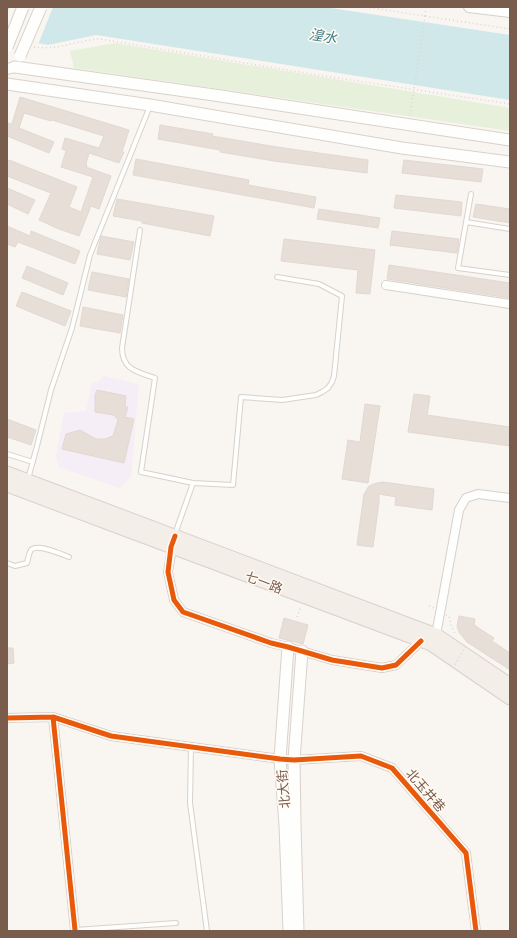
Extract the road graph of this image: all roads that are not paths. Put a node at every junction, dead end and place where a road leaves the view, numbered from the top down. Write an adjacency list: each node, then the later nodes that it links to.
1 (23, 7): 5 (main road, bridge)
2 (41, 7): 6 (main road, bridge)
3 (469, 7): 4 (street)
4 (510, 12)
5 (7, 47)
6 (11, 68): 7 (main road); 9 (main road)
7 (7, 84): 8 (main road)
8 (150, 105): 10 (main road); 20 (lane)
9 (510, 140)
10 (510, 162)
11 (471, 194): 12 (lane)
12 (466, 222): 13 (lane); 15 (lane)
13 (510, 229)
14 (140, 230): 23 (lane)
15 (510, 276)
16 (277, 277): 23 (lane)
17 (386, 285): 18 (street)
18 (510, 304)
19 (7, 454): 20 (lane)
20 (33, 462): 22 (lane)
21 (7, 473): 22 (main road, 七一路)
22 (27, 480): 26 (main road, 七一路)
23 (193, 483): 26 (lane)
24 (7, 484): 26 (main road, 七一路)
25 (510, 498): 29 (street)
26 (173, 542): 29 (main road, 七一路); 30 (main road, 七一路); 31 (street)
27 (69, 557): 28 (lane)
28 (7, 563)
29 (436, 635): 33 (main road, 七一路)
30 (422, 641): 32 (street); 34 (main road, 七一路)
31 (288, 647): 32 (street); 38 (main road, 北大街)
32 (302, 651): 39 (main road, 北大街)
33 (510, 685)
34 (510, 698)
35 (53, 717): 36 (street, 北玉井巷); 37 (street, 北玉井巷); 42 (street)
36 (7, 718)
37 (191, 747): 38 (street, 北玉井巷); 43 (lane)
38 (280, 759): 39 (street, 北玉井巷); 44 (main road, 北大街)
39 (294, 760): 45 (main road, 北大街); 46 (street, 北玉井巷)
40 (176, 923): 41 (lane)
41 (128, 929): 42 (lane)
42 (75, 930)
43 (207, 931)
44 (289, 931)
45 (298, 931)
46 (476, 931)

